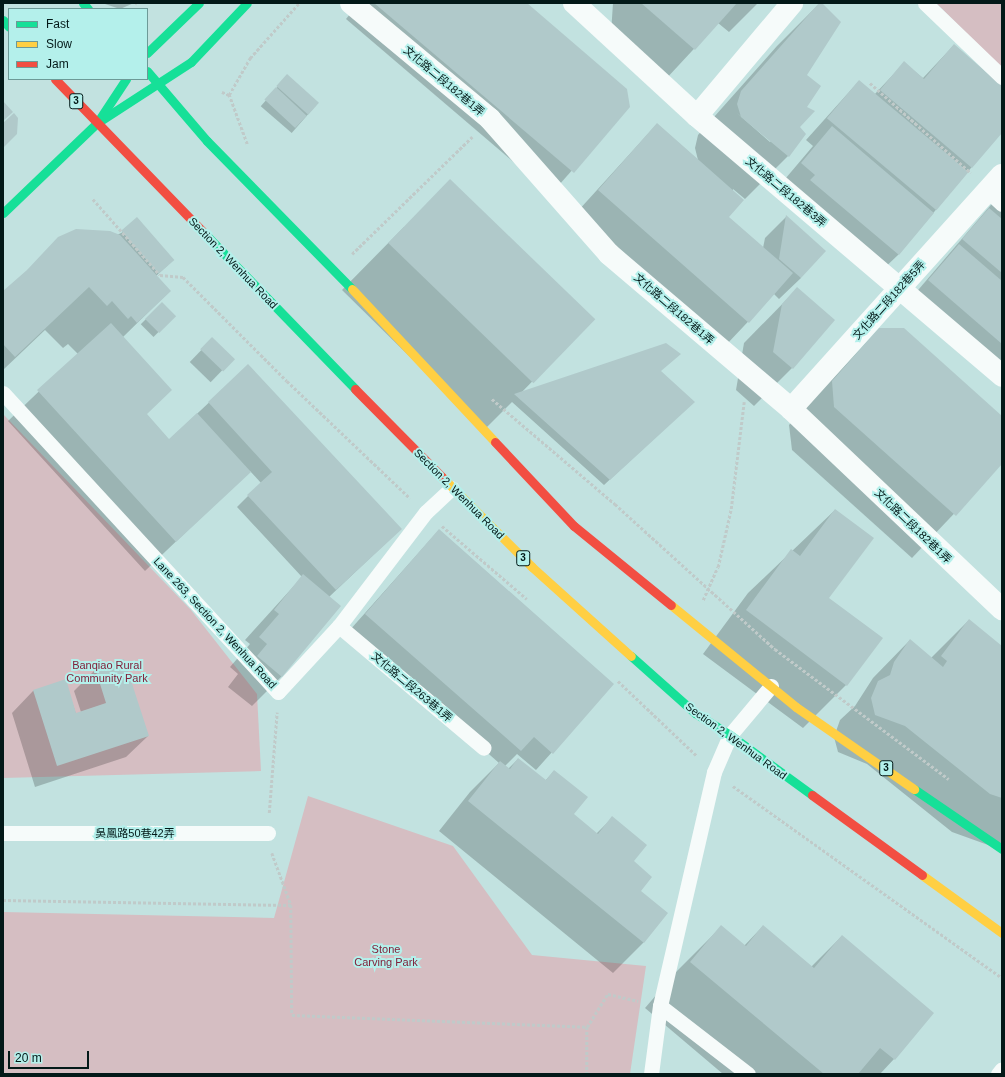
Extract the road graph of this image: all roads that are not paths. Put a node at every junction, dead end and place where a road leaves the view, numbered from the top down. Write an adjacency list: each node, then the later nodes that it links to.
1 (199, 3): 7 (main road)
2 (247, 3): 12 (main road)
3 (352, 3): 21 (street, 文化路二段182巷1弄)
4 (574, 3): 13 (street, 文化路二段182巷3弄)
5 (792, 3): 13 (street)
6 (925, 3): 9 (lane)
7 (148, 53)
8 (148, 72): 12 (main road, 3)
9 (1002, 77)
10 (56, 80): 14 (main road, Section 2, Wenhua Road / 3)
11 (125, 80): 14 (main road)
12 (160, 84): 14 (main road); 25 (main road, 3)
13 (697, 116): 18 (street, 文化路二段182巷3弄)
14 (98, 123): 17 (main road); 22 (main road, Section 2, Wenhua Road / 3)
15 (1002, 175): 16 (street, 文化路二段182巷5弄)
16 (995, 197): 18 (street, 文化路二段182巷5弄)
17 (5, 206)
18 (900, 288): 19 (street, 文化路二段182巷3弄); 21 (street, 文化路二段182巷5弄)
19 (1002, 376)
20 (3, 393): 24 (lane, Lane 263, Section 2, Wenhua Road)
21 (791, 409): 23 (street, 文化路二段182巷1弄)
22 (452, 488): 24 (lane, Lane 263, Section 2, Wenhua Road); 26 (main road, Section 2, Wenhua Road / 3)
23 (1002, 609)
24 (340, 626): 27 (lane, 文化路二段263巷1弄)
25 (771, 686): 26 (lane); 30 (main road, 3)
26 (730, 735): 31 (main road, Section 2, Wenhua Road / 3); 32 (lane)
27 (484, 748)
28 (268, 832): 29 (lane, 吳鳳路50巷42弄)
29 (3, 834)
30 (1002, 849)
31 (1002, 933)
32 (660, 1006): 34 (lane); 35 (lane)
33 (1002, 1069): 36 (lane)
34 (651, 1074)
35 (748, 1074)
36 (998, 1074)

